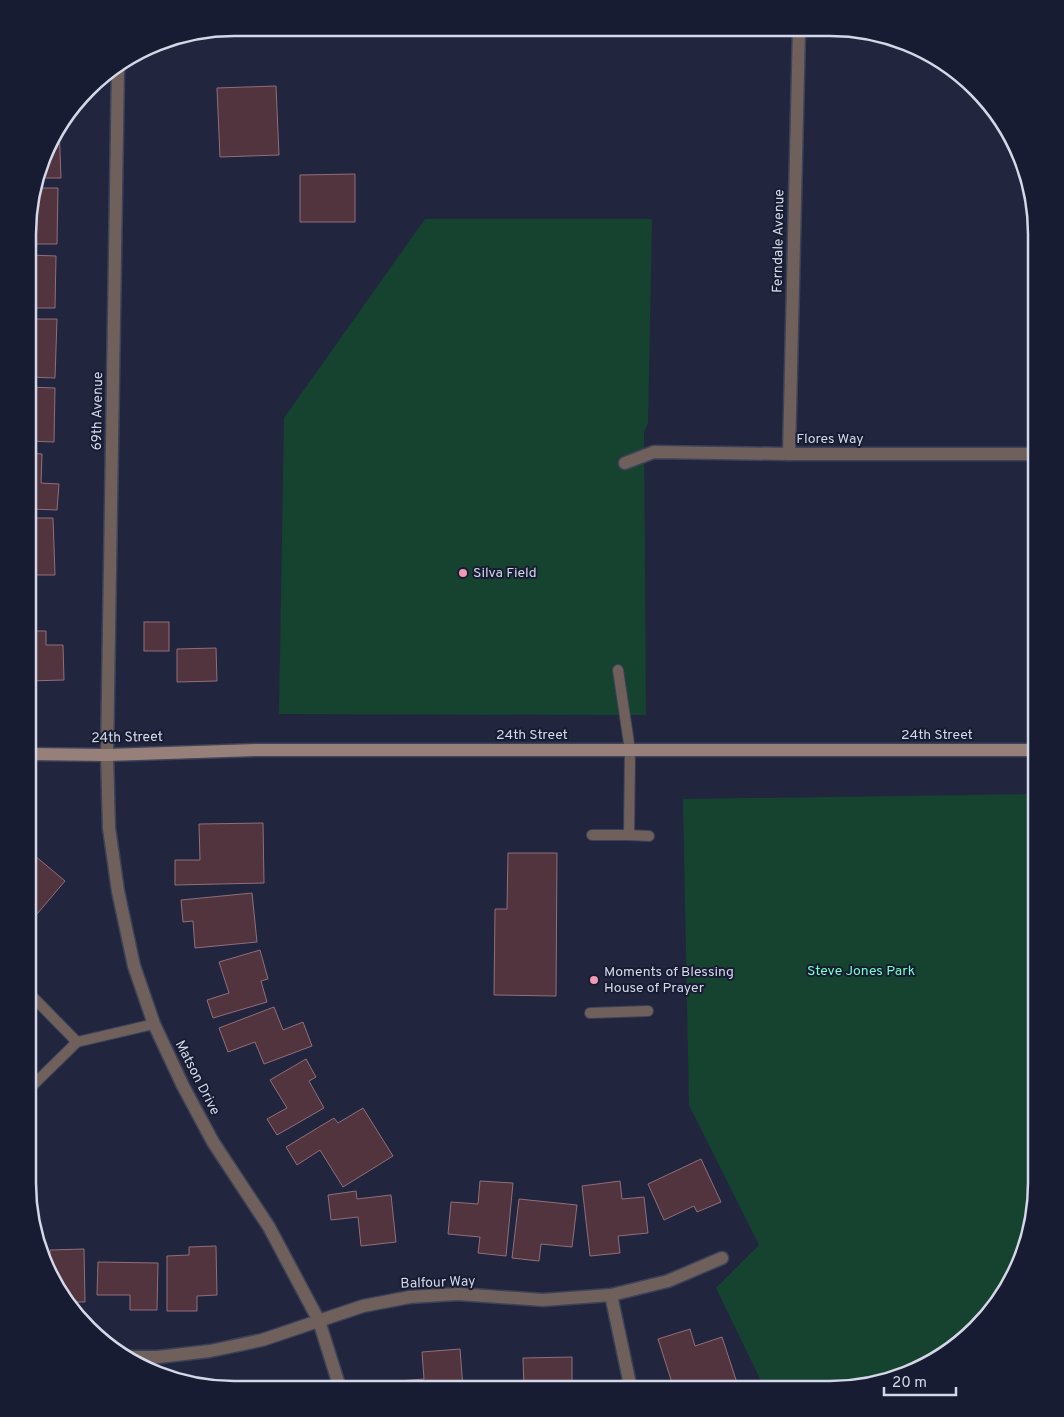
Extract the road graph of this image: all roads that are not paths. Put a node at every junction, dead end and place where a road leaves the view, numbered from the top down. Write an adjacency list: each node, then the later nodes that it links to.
1 (799, 36): 3 (street, Ferndale Avenue)
2 (118, 74): 10 (street, 69th Avenue)
3 (789, 454): 4 (street, Flores Way); 5 (street, Flores Way)
4 (1028, 454)
5 (624, 463)
6 (618, 670): 7 (lane)
7 (630, 750): 8 (street, 24th Street); 10 (street, 24th Street); 12 (lane)
8 (1028, 750)
9 (36, 754): 10 (street, 24th Street)
10 (107, 755): 17 (street, Matson Drive)
11 (592, 835): 12 (lane)
12 (629, 835): 13 (lane)
13 (649, 836)
14 (36, 1000): 18 (lane)
15 (648, 1011): 16 (lane)
16 (590, 1013)
17 (154, 1024): 18 (lane); 22 (street, Matson Drive)
18 (77, 1042): 19 (lane)
19 (36, 1082)
20 (722, 1258): 21 (street, Balfour Way)
21 (611, 1295): 22 (street, Balfour Way); 25 (street)
22 (320, 1321): 23 (street, Balfour Way); 24 (street, Matson Drive)
23 (141, 1357)
24 (338, 1381)
25 (629, 1381)

